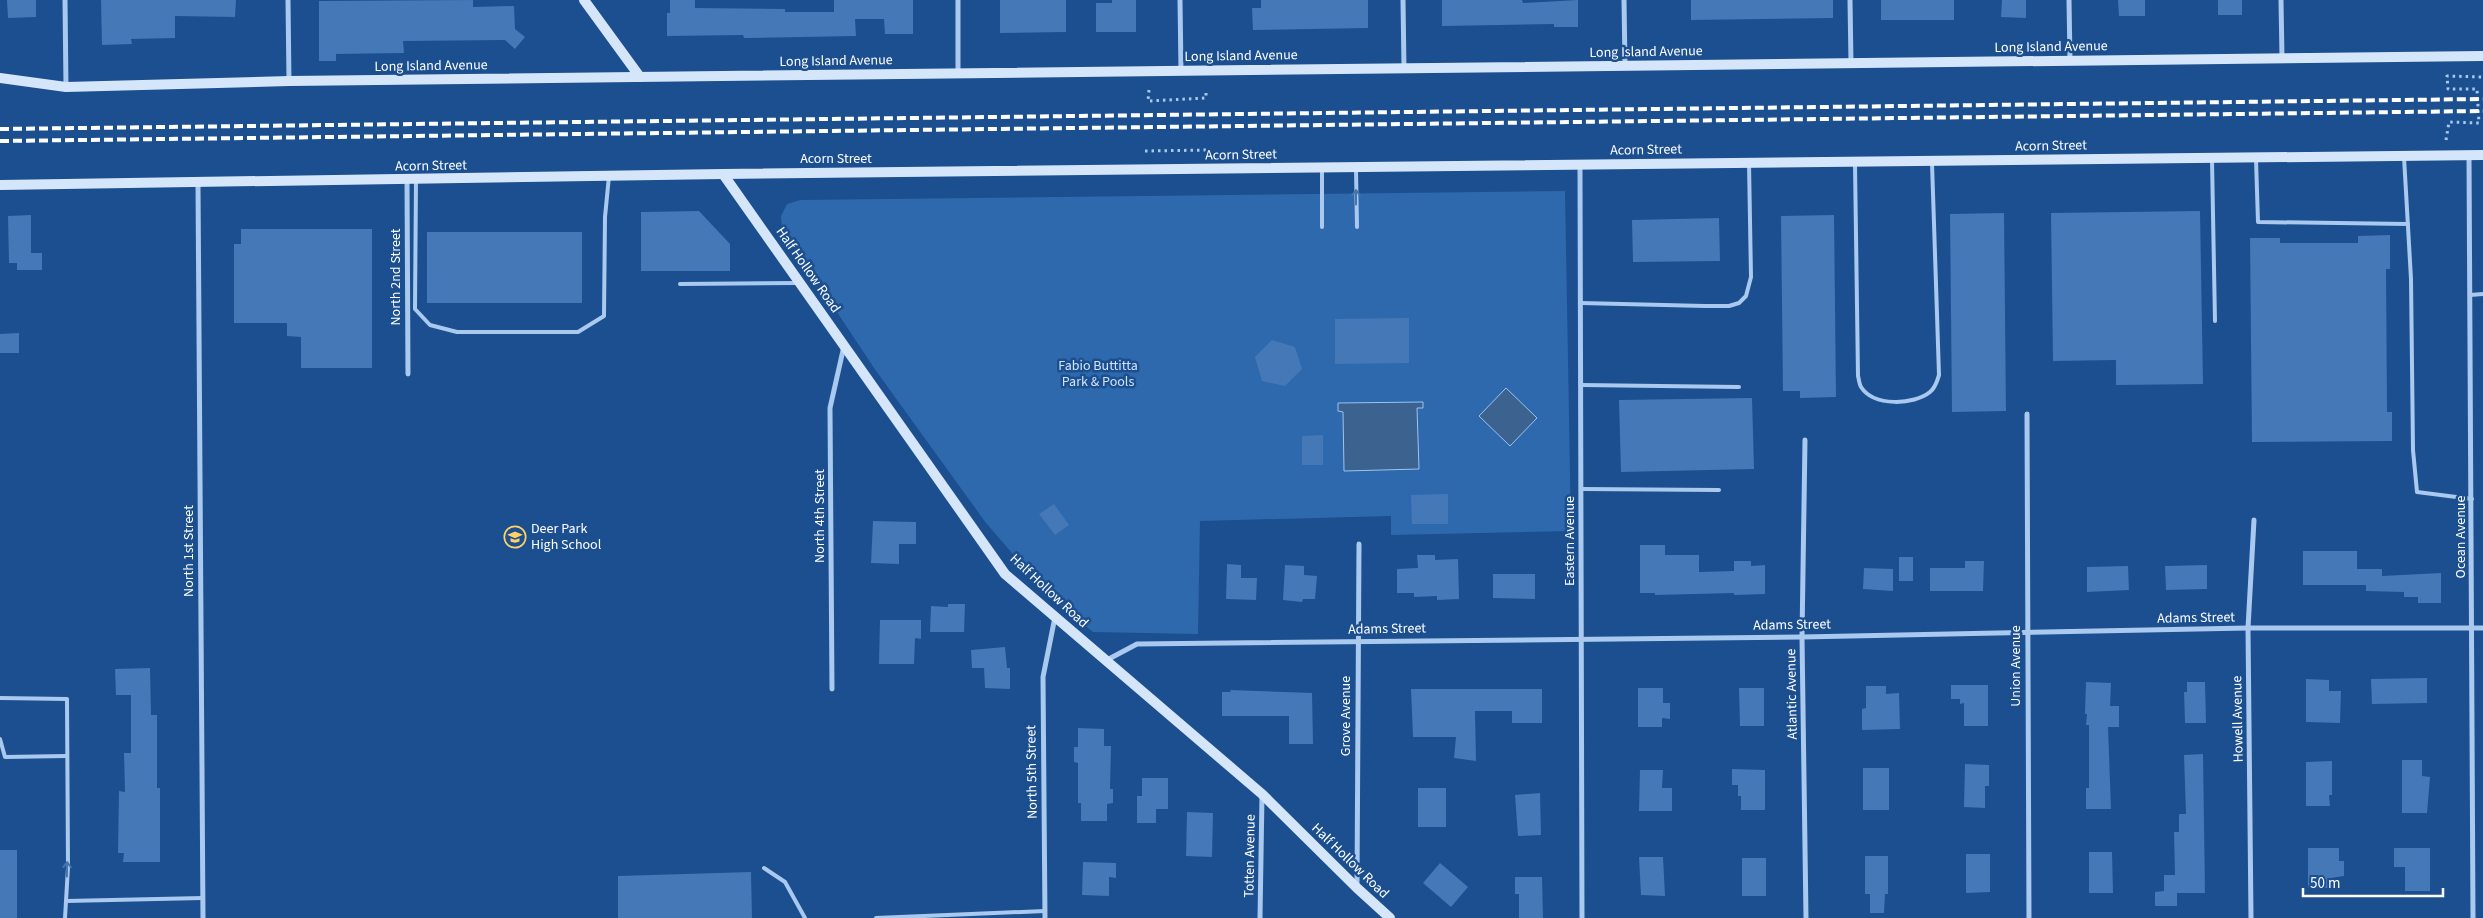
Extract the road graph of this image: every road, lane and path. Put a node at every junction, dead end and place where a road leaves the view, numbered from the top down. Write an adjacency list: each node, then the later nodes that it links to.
1 (66, 0): 23 (street)
2 (288, 0): 22 (street)
3 (584, 0): 19 (street)
4 (958, 0): 18 (street)
5 (1180, 0): 17 (street)
6 (1403, 0): 16 (street)
7 (1624, 0): 15 (street)
8 (1850, 0): 14 (street)
9 (2070, 0): 13 (street)
10 (2281, 0): 12 (street)
11 (2483, 56): 12 (street, Long Island Avenue)
12 (2282, 58): 13 (street, Long Island Avenue)
13 (2070, 61): 14 (street, Long Island Avenue)
14 (1851, 63): 15 (street, Long Island Avenue)
15 (1625, 66): 16 (street, Long Island Avenue)
16 (1404, 68): 17 (street, Long Island Avenue)
17 (1181, 71): 18 (street, Long Island Avenue)
18 (958, 74): 19 (street, Long Island Avenue)
19 (640, 77): 22 (street, Long Island Avenue)
20 (2483, 77): 26 (path)
21 (0, 78): 23 (street, Long Island Avenue)
22 (289, 81): 23 (street, Long Island Avenue)
23 (66, 88)
24 (1149, 90): 25 (path)
25 (1206, 90)
26 (2446, 140)
27 (1210, 150): 28 (path)
28 (1145, 151)
29 (2469, 155): 30 (street, Acorn Street); 31 (street, Acorn Street); 50 (street, Ocean Avenue)
30 (2483, 155)
31 (2404, 156): 32 (street, Acorn Street); 45 (lane)
32 (2256, 157): 33 (street, Acorn Street); 45 (lane)
33 (2212, 158): 34 (street, Acorn Street); 53 (lane)
34 (1932, 161): 35 (street, Acorn Street); 35 (lane)
35 (1855, 162): 36 (street, Acorn Street)
36 (1749, 163): 37 (street, Acorn Street); 52 (lane)
37 (1580, 165): 38 (street, Acorn Street); 52 (street, Eastern Avenue)
38 (1356, 167): 39 (street, Acorn Street); 47 (lane, one-way to 38)
39 (1322, 168): 40 (street, Acorn Street); 46 (lane)
40 (723, 174): 41 (street, Acorn Street); 48 (street, Half Hollow Road)
41 (608, 176): 42 (street, Acorn Street); 42 (lane)
42 (411, 180): 43 (street, Acorn Street); 55 (street, North 2nd Street)
43 (198, 183): 44 (street, Acorn Street); 81 (street, North 1st Street)
44 (0, 185)
45 (2408, 224): 62 (lane)
46 (1322, 227)
47 (1357, 227)
48 (801, 283): 49 (lane); 54 (street, Half Hollow Road)
49 (680, 284)
50 (2470, 294): 51 (lane); 62 (street, Ocean Avenue)
51 (2483, 294)
52 (1581, 303): 56 (street, Eastern Avenue)
53 (2215, 321)
54 (844, 345): 65 (street, Half Hollow Road); 74 (street, North 4th Street)
55 (408, 374)
56 (1581, 385): 57 (lane); 60 (street, Eastern Avenue)
57 (1739, 387)
58 (2027, 414): 69 (street, Union Avenue)
59 (1805, 440): 70 (street, Atlantic Avenue)
60 (1581, 489): 61 (lane); 71 (street, Eastern Avenue)
61 (1719, 490)
62 (2472, 499): 67 (street, Ocean Avenue)
63 (2254, 520): 66 (street, Howell Avenue)
64 (1359, 544): 72 (street, Grove Avenue)
65 (1054, 622): 73 (street, Half Hollow Road); 83 (street, North 5th Street)
66 (2248, 628): 67 (street, Adams Street); 69 (street, Adams Street); 94 (street, Howell Avenue)
67 (2473, 628): 68 (street, Adams Street); 95 (street, Ocean Avenue)
68 (2483, 628)
69 (2027, 632): 70 (street, Adams Street); 93 (street, Union Avenue)
70 (1802, 636): 71 (street, Adams Street); 92 (street, Atlantic Avenue)
71 (1582, 638): 72 (street, Adams Street); 91 (street, Eastern Avenue)
72 (1358, 640): 73 (street, Adams Street); 80 (street, Grove Avenue)
73 (1104, 661): 78 (street, Half Hollow Road)
74 (832, 689)
75 (0, 698): 77 (lane)
76 (0, 739): 77 (lane)
77 (66, 756): 82 (lane, one-way to 77)
78 (1262, 794): 80 (street, Half Hollow Road); 89 (street, Totten Avenue)
79 (764, 868): 86 (lane)
80 (1356, 888): 90 (street, Half Hollow Road)
81 (203, 898): 82 (lane); 85 (street, North 1st Street)
82 (66, 901): 84 (lane)
83 (1045, 911): 87 (lane); 88 (street, North 5th Street)
84 (65, 918)
85 (204, 918)
86 (805, 918)
87 (876, 918)
88 (1045, 918)
89 (1260, 918)
90 (1390, 918)
91 (1582, 918)
92 (1806, 918)
93 (2029, 918)
94 (2251, 918)
95 (2473, 918)

